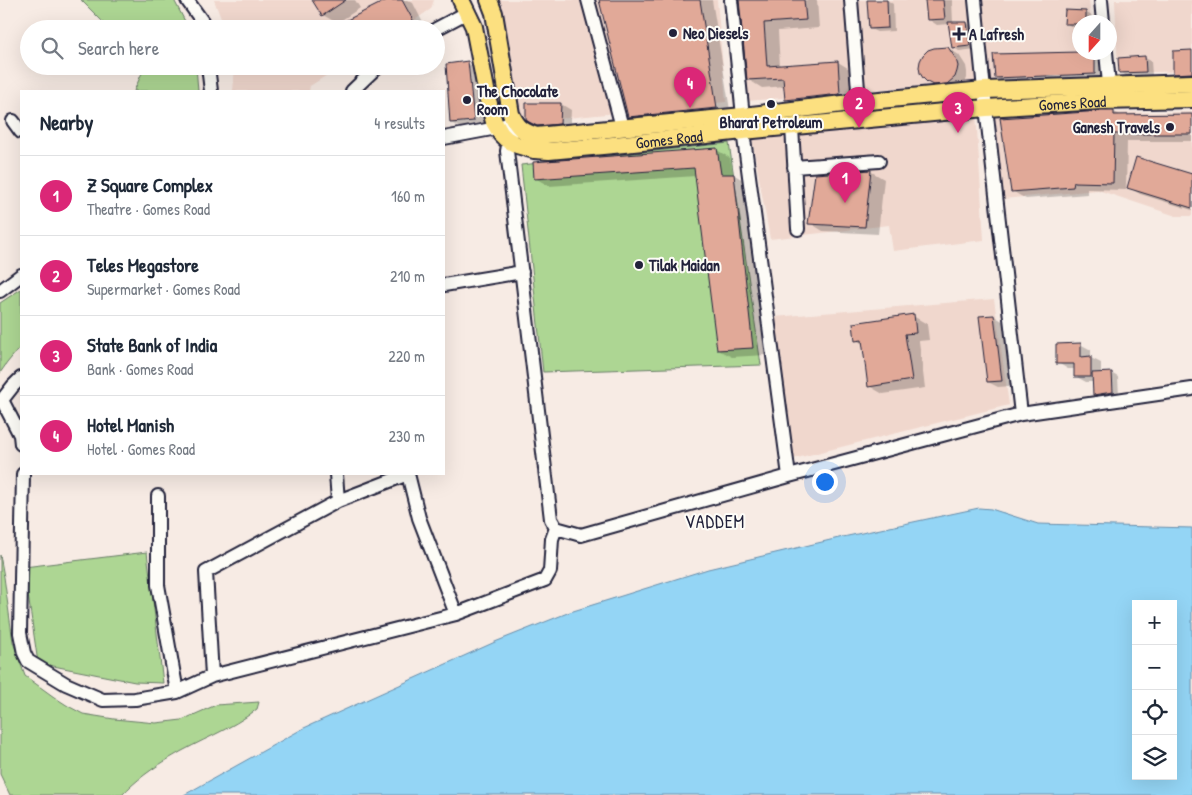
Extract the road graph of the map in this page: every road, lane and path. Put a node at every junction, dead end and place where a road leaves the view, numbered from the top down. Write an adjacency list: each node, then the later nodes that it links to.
1 (187, 0): 10 (street)
2 (489, 0): 24 (main road)
3 (588, 0): 26 (street)
4 (731, 0): 25 (street)
5 (851, 0): 21 (street)
6 (975, 0): 18 (street)
7 (1101, 0): 9 (street)
8 (464, 6): 11 (street); 28 (main road, Gomes Road)
9 (1103, 15)
10 (201, 20)
11 (445, 22)
12 (1107, 60): 19 (street)
13 (209, 75): 16 (street)
14 (369, 75): 17 (street)
15 (1192, 83): 19 (main road, Gomes Road)
16 (212, 90)
17 (353, 90)
18 (984, 90): 19 (main road, Gomes Road); 21 (main road, Gomes Road); 22 (street)
19 (1110, 93): 20 (main road, Gomes Road); 22 (main road, Gomes Road)
20 (1192, 99)
21 (859, 102): 25 (main road, Gomes Road)
22 (986, 108): 27 (main road, Gomes Road); 41 (street)
23 (13, 121): 29 (street)
24 (516, 123): 26 (main road, Gomes Road); 28 (street); 31 (street)
25 (743, 124): 26 (main road, Gomes Road); 27 (main road, Gomes Road); 31 (main road, Gomes Road); 47 (street)
26 (622, 127)
27 (792, 127): 33 (street)
28 (497, 128): 30 (street); 31 (main road, Gomes Road)
29 (20, 131)
30 (445, 138)
31 (509, 140): 35 (street)
32 (879, 161): 33 (street)
33 (794, 167): 34 (street)
34 (798, 229)
35 (522, 272): 37 (street); 50 (street)
36 (20, 277): 38 (street)
37 (445, 285)
38 (0, 291)
39 (20, 379): 42 (street)
40 (1192, 389): 41 (street)
41 (1021, 414): 47 (street)
42 (20, 435)
43 (23, 475): 53 (street)
44 (336, 475): 49 (street)
45 (405, 475): 49 (street)
46 (408, 475): 51 (street)
47 (789, 476): 50 (street)
48 (158, 496): 53 (street)
49 (338, 500): 52 (street)
50 (556, 528): 51 (street)
51 (456, 614): 52 (street)
52 (212, 676): 53 (street)
53 (177, 692)

